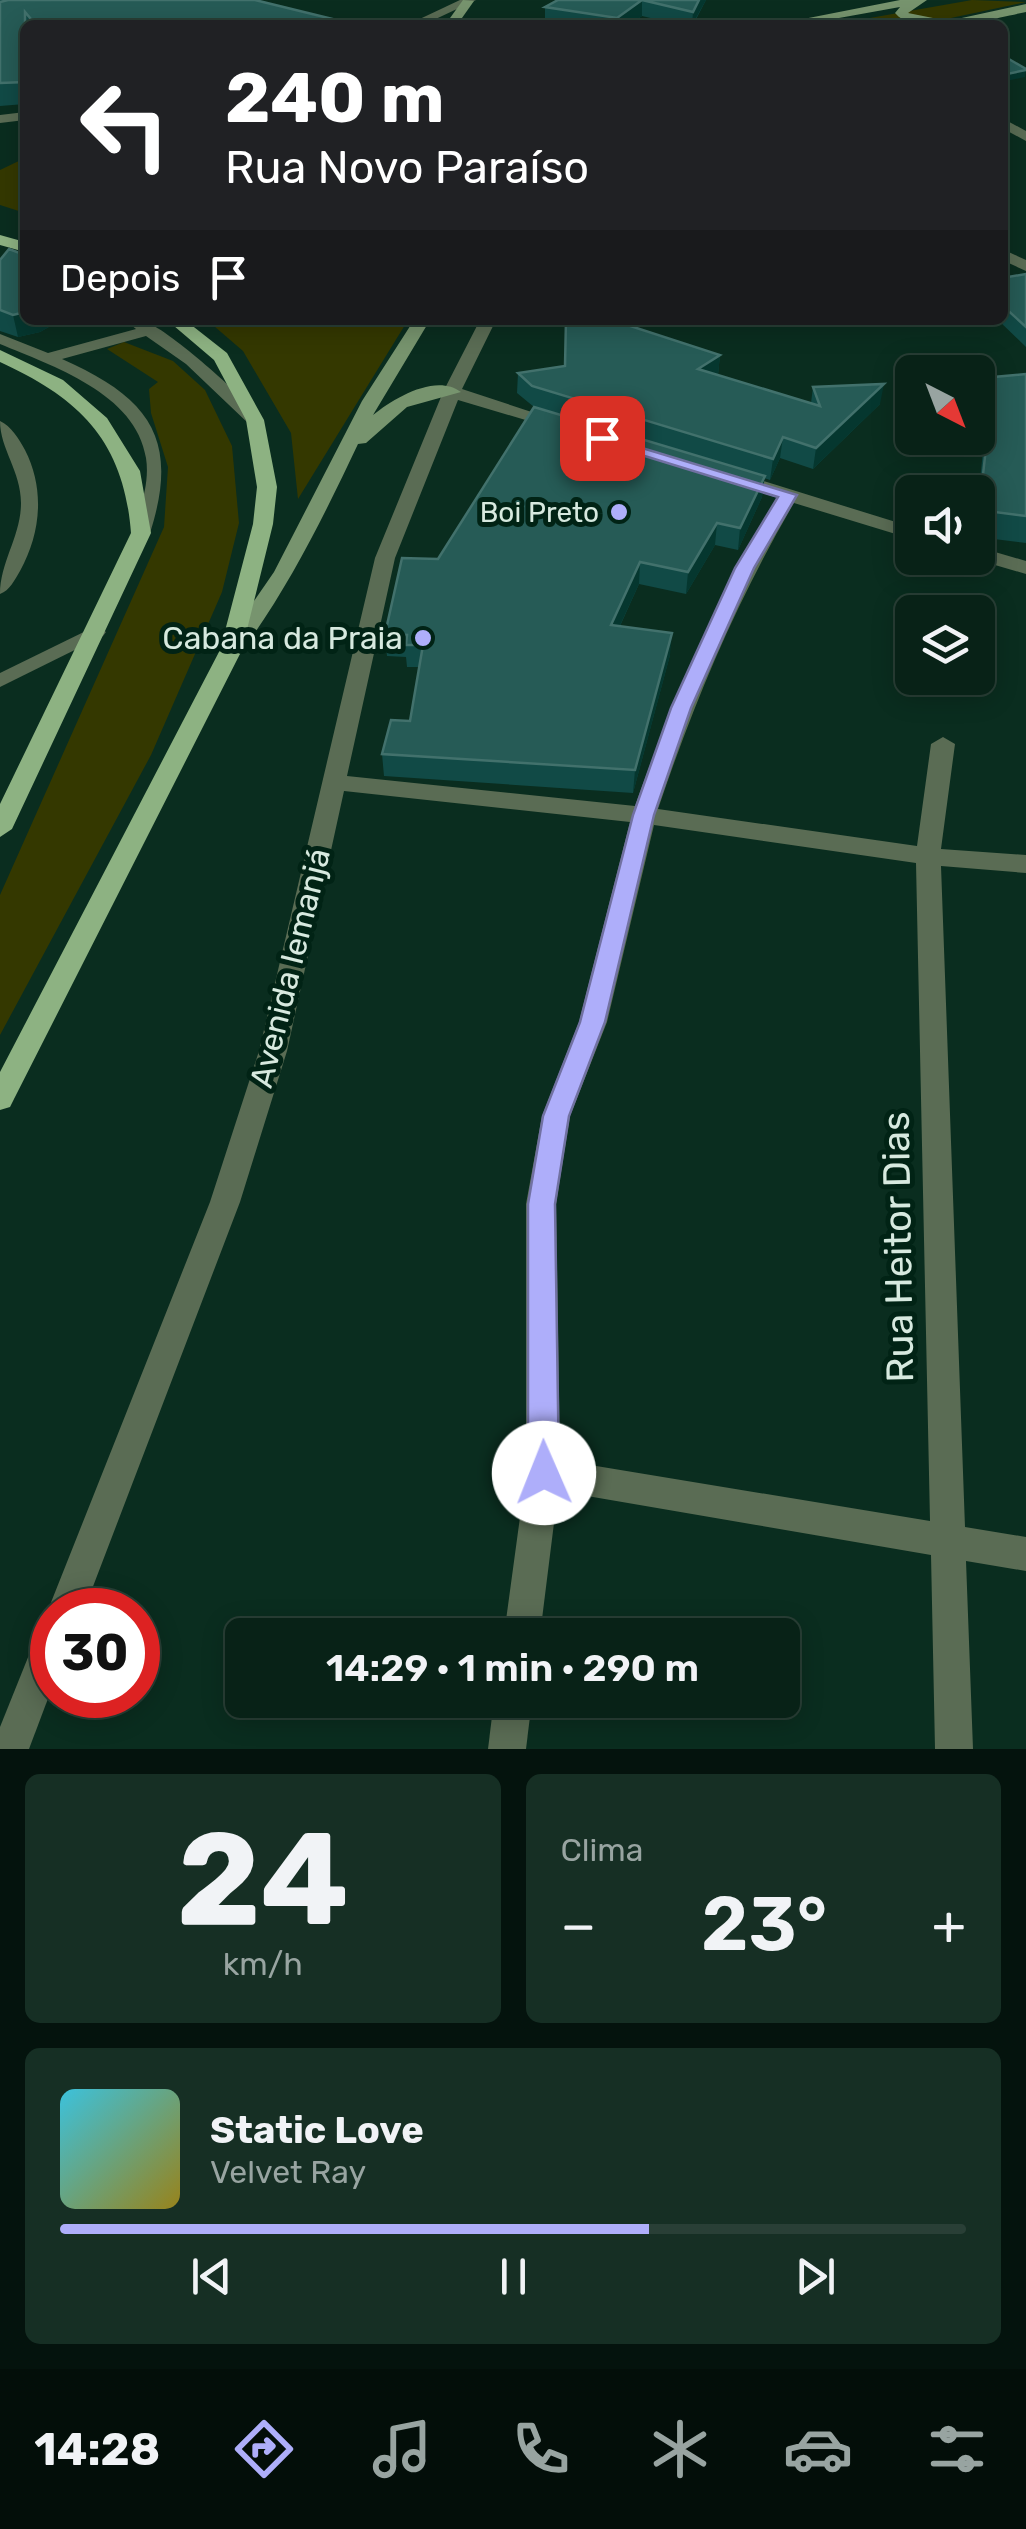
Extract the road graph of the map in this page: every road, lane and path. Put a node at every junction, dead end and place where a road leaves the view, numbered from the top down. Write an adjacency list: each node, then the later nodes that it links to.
1 (918, 0): 4 (street); 8 (street)
2 (469, 1): 5 (street)
3 (1026, 8): 9 (street)
4 (816, 18): 6 (street); 7 (street)
5 (425, 20)
6 (806, 20)
7 (827, 20)
8 (921, 20)
9 (976, 20)
10 (142, 325): 14 (lane)
11 (181, 325): 19 (main road)
12 (418, 325): 22 (street)
13 (486, 325): 18 (street, Avenida Iemanjá)
14 (150, 330): 17 (lane); 19 (lane)
15 (0, 339): 17 (lane)
16 (0, 355): 26 (main road)
17 (48, 358): 26 (lane)
18 (452, 392): 21 (street); 22 (street); 34 (street, Avenida Iemanjá)
19 (255, 420): 31 (main road)
20 (0, 426): 29 (lane)
21 (583, 432)
22 (338, 460): 31 (street)
23 (714, 472): 24 (street)
24 (788, 495): 25 (street); 35 (street)
25 (895, 527)
26 (141, 533): 30 (main road)
27 (995, 558): 28 (street)
28 (1026, 568)
29 (0, 588)
30 (96, 632): 32 (lane); 36 (main road)
31 (231, 650): 39 (main road)
32 (0, 682)
33 (943, 744): 37 (street, Rua Heitor Dias)
34 (334, 782): 35 (street); 43 (street, Avenida Iemanjá)
35 (644, 815): 37 (street); 40 (street)
36 (0, 829)
37 (928, 856): 38 (street); 41 (street, Rua Heitor Dias)
38 (1026, 864)
39 (0, 1099)
40 (544, 1473): 41 (street); 44 (street)
41 (945, 1544): 42 (street); 49 (street, Rua Heitor Dias)
42 (1026, 1554)
43 (75, 1588)
44 (524, 1618)
45 (30, 1699): 47 (street)
46 (510, 1718): 48 (street)
47 (10, 1749)
48 (506, 1749)
49 (954, 1749)

